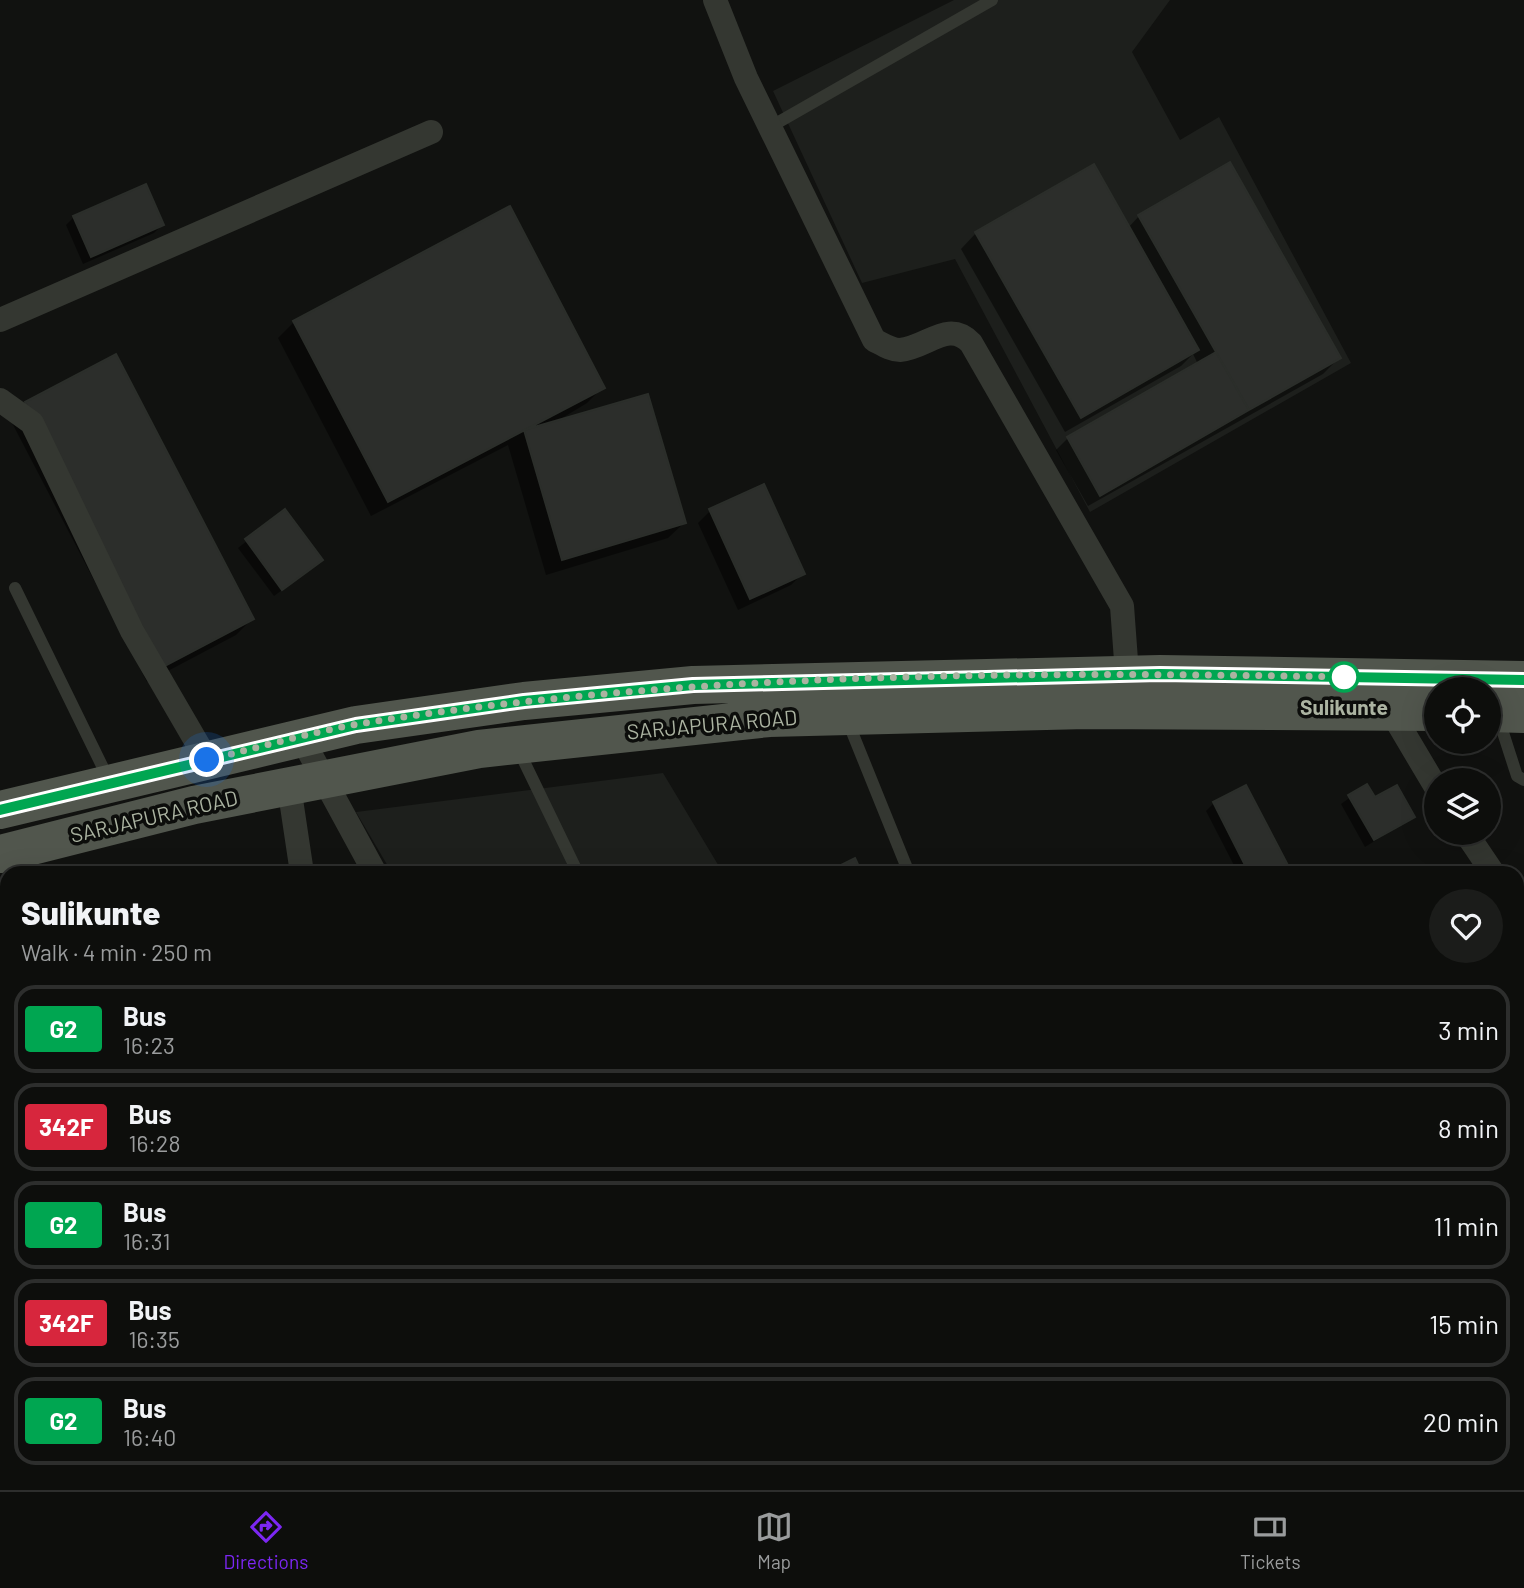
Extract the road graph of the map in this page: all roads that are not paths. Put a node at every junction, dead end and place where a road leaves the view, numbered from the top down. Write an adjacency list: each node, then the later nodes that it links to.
1 (715, 0): 3 (street)
2 (992, 0): 3 (lane)
3 (770, 127): 8 (street)
4 (431, 132): 5 (street)
5 (0, 320)
6 (0, 400): 16 (street)
7 (15, 588): 19 (lane)
8 (1127, 674): 10 (main road, SARJAPURA ROAD); 14 (main road, SARJAPURA ROAD)
9 (1524, 680): 10 (main road, SARJAPURA ROAD)
10 (1382, 695): 11 (main road, SARJAPURA ROAD); 13 (main road, SARJAPURA ROAD); 17 (street)
11 (1424, 708)
12 (1503, 714): 18 (lane)
13 (846, 715): 15 (main road, SARJAPURA ROAD); 27 (lane)
14 (301, 737): 16 (main road, SARJAPURA ROAD); 20 (street)
15 (516, 745): 20 (main road, SARJAPURA ROAD); 26 (lane)
16 (207, 760): 19 (main road, SARJAPURA ROAD)
17 (1425, 768)
18 (1524, 780)
19 (110, 783): 21 (main road, SARJAPURA ROAD)
20 (306, 783): 23 (main road, SARJAPURA ROAD); 24 (street); 25 (street)
21 (0, 810)
22 (1474, 845): 28 (street)
23 (0, 854)
24 (302, 866)
25 (370, 866)
26 (575, 866)
27 (906, 866)
28 (1488, 866)

